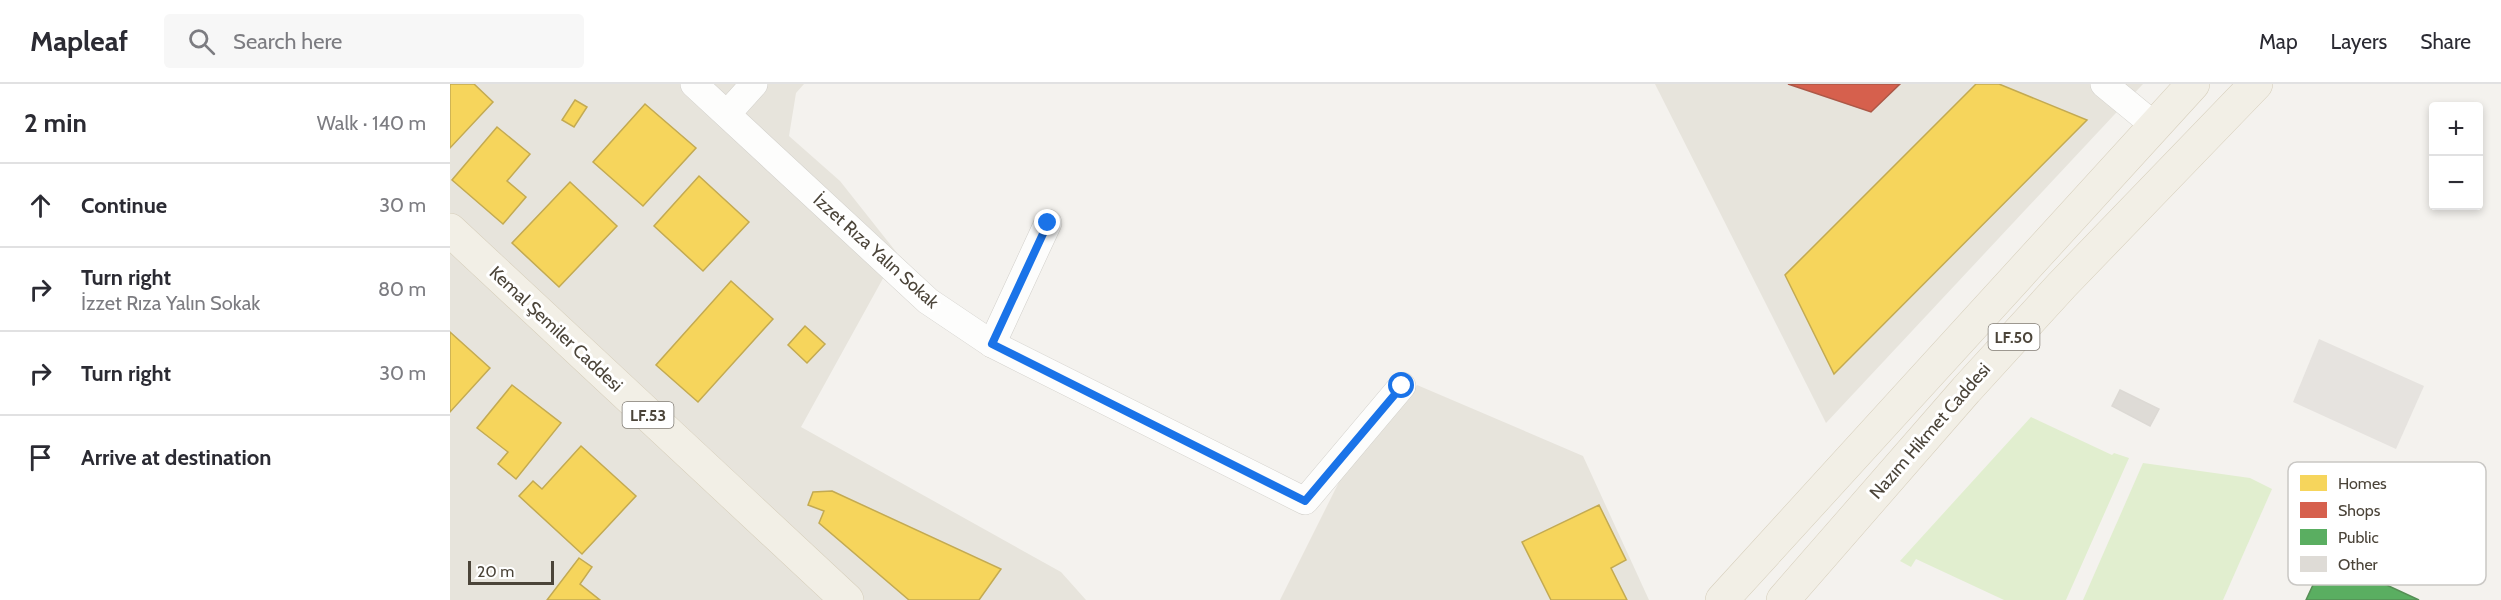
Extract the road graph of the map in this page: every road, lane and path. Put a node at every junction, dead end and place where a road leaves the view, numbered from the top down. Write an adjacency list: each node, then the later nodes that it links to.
1 (694, 84): 6 (street, İzzet Rıza Yalın Sokak)
2 (754, 84): 6 (street)
3 (2104, 84): 7 (street)
4 (2193, 84): 7 (main road, Nazım Hikmet Caddesi / LF.50)
5 (2256, 84): 14 (main road, Nazım Hikmet Caddesi / LF.50)
6 (727, 114): 10 (street, İzzet Rıza Yalın Sokak)
7 (2155, 126): 13 (main road, Nazım Hikmet Caddesi / LF.50)
8 (1048, 223): 10 (street)
9 (450, 230): 12 (main road, Kemal Şemiler Caddesi / LF.53)
10 (992, 344): 11 (street, İzzet Rıza Yalın Sokak)
11 (1402, 386)
12 (847, 600)
13 (1722, 600)
14 (1783, 600)

